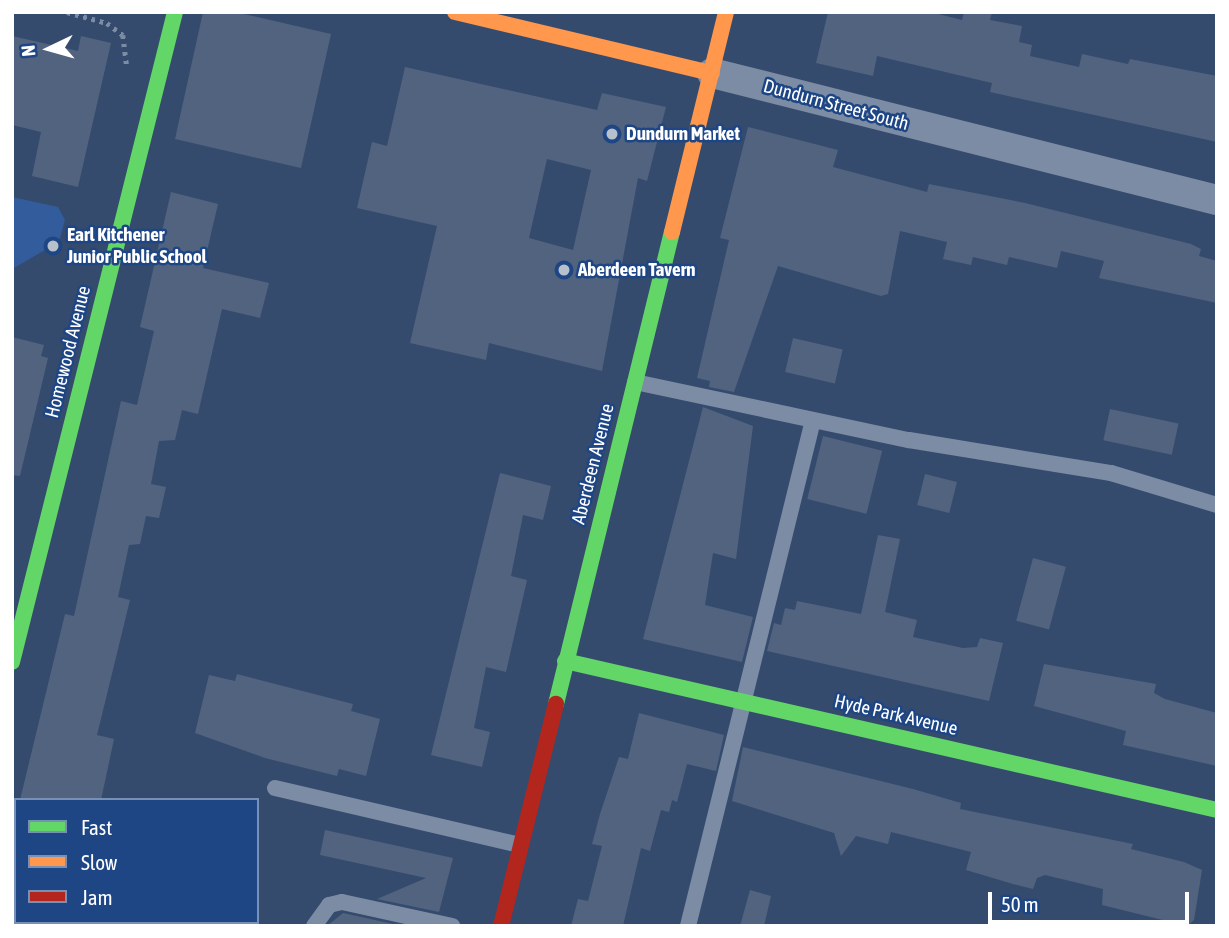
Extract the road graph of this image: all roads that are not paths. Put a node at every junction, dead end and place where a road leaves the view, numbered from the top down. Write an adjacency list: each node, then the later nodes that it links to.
1 (175, 12): 11 (street, Homewood Avenue)
2 (455, 12): 4 (street, Dundurn Street South)
3 (726, 12): 5 (street, Aberdeen Avenue)
4 (520, 19): 5 (street, Dundurn Street South)
5 (712, 73): 6 (street, Dundurn Street South); 7 (street, Aberdeen Avenue)
6 (1217, 200)
7 (635, 382): 8 (lane); 10 (street, Aberdeen Avenue)
8 (813, 420): 9 (lane); 12 (lane)
9 (1217, 505)
10 (565, 661): 12 (street, Hyde Park Avenue); 15 (street, Aberdeen Avenue)
11 (12, 662)
12 (745, 702): 14 (street, Hyde Park Avenue); 19 (lane)
13 (275, 788): 15 (lane)
14 (1217, 810)
15 (519, 845): 18 (street, Aberdeen Avenue)
16 (314, 926): 17 (lane)
17 (452, 926)
18 (500, 926)
19 (688, 926)

